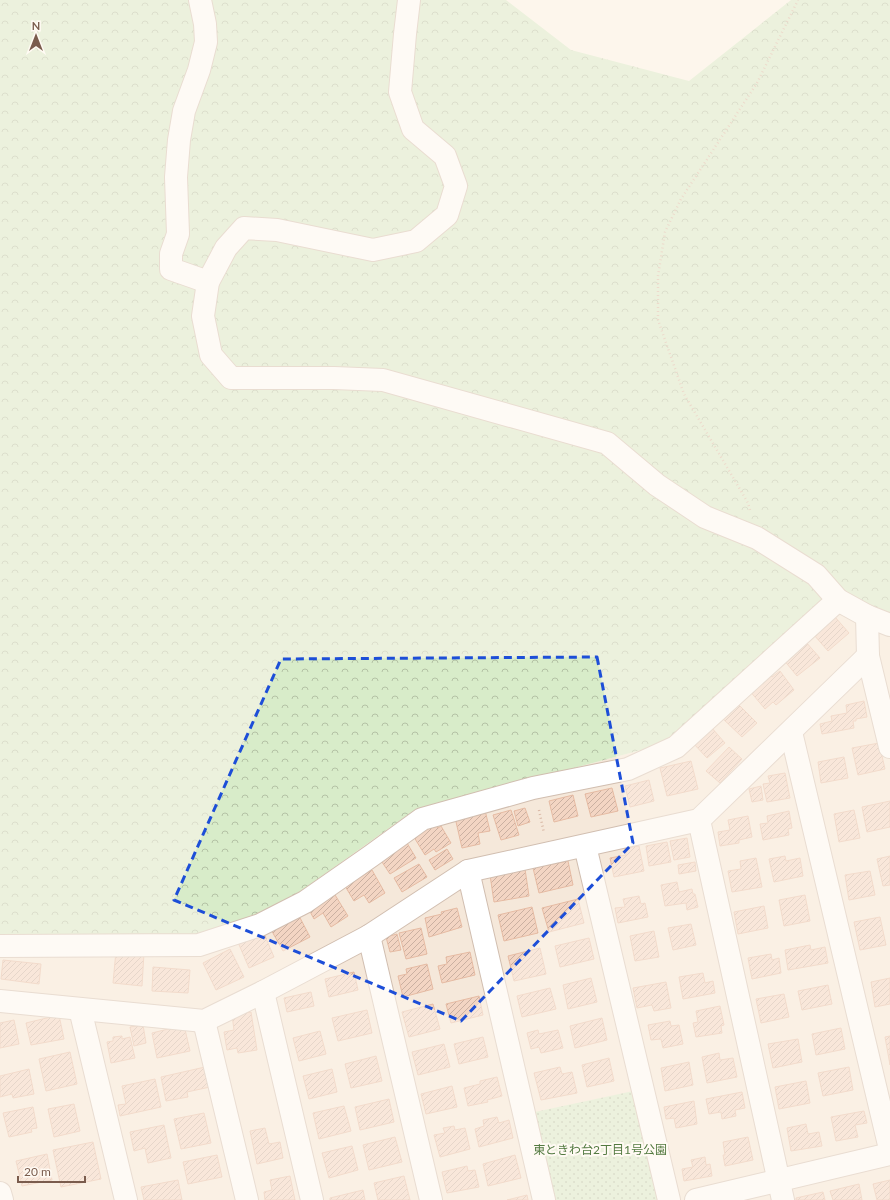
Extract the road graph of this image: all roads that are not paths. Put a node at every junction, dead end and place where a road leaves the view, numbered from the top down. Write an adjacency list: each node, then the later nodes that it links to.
1 (200, 0): 3 (street)
2 (409, 0): 3 (street)
3 (208, 282): 4 (street)
4 (838, 600): 5 (street); 14 (street)
5 (867, 616): 6 (street); 7 (street)
6 (890, 625)
7 (868, 656): 8 (street); 9 (street)
8 (791, 732): 10 (street); 19 (street)
9 (890, 747)
10 (699, 820): 11 (street); 21 (street)
11 (585, 846): 12 (street); 29 (street)
12 (468, 871): 13 (street); 28 (street)
13 (369, 936): 15 (street); 27 (street)
14 (0, 946)
15 (263, 992): 18 (street); 26 (street)
16 (0, 1002): 17 (street)
17 (80, 1009): 18 (street); 24 (street)
18 (204, 1021): 25 (street)
19 (890, 1149)
20 (890, 1154): 21 (street)
21 (780, 1190): 30 (street)
22 (0, 1193): 23 (street)
23 (2, 1200)
24 (126, 1200)
25 (247, 1200)
26 (312, 1200)
27 (431, 1200)
28 (544, 1200)
29 (669, 1200)
30 (696, 1200)

